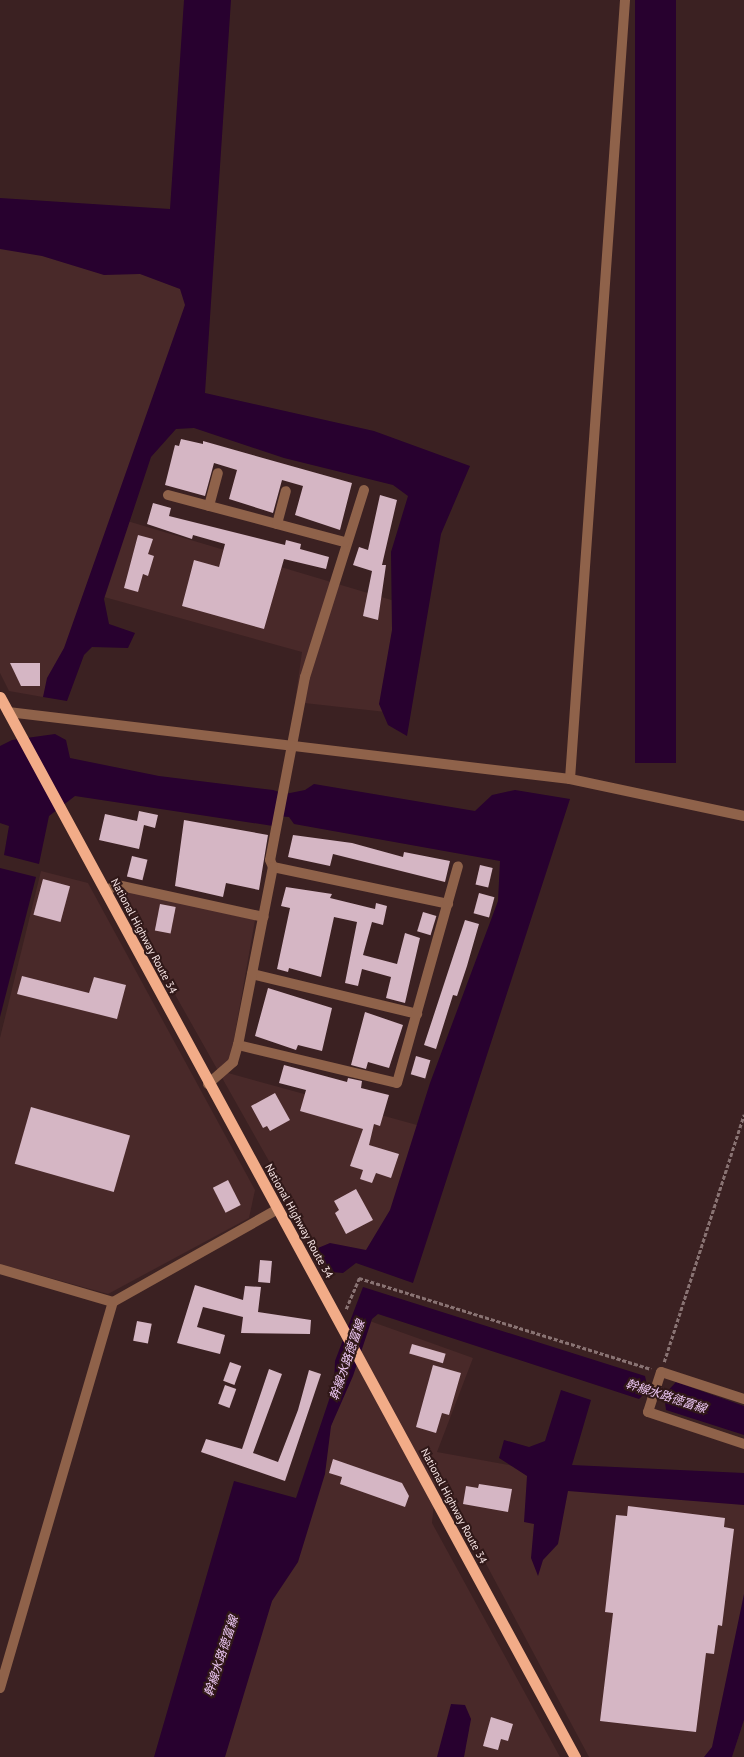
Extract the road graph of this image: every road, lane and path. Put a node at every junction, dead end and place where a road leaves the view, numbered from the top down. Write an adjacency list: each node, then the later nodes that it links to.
1 (625, 0): 12 (street)
2 (218, 473): 6 (street)
3 (364, 490): 8 (street)
4 (286, 491): 7 (street)
5 (168, 495): 6 (street)
6 (209, 506): 7 (street)
7 (277, 524): 8 (street)
8 (345, 542): 11 (street)
9 (0, 698): 10 (highway, National Highway Route 34)
10 (8, 712): 11 (street); 16 (highway, National Highway Route 34)
11 (290, 746): 12 (street); 15 (street)
12 (570, 779): 13 (street)
13 (744, 816)
14 (458, 866): 17 (street)
15 (273, 867): 17 (street); 18 (street)
16 (105, 891): 18 (street); 22 (highway, National Highway Route 34)
17 (448, 904): 20 (street)
18 (264, 917): 19 (street)
19 (252, 974): 20 (street); 21 (street)
20 (417, 1014): 21 (street)
21 (238, 1045): 22 (street)
22 (208, 1084): 24 (highway, National Highway Route 34)
23 (744, 1115): 28 (path)
24 (278, 1208): 26 (street); 27 (highway, National Highway Route 34)
25 (0, 1269): 26 (street)
26 (113, 1302): 31 (street)
27 (342, 1326): 28 (path); 32 (highway, National Highway Route 34)
28 (661, 1372): 29 (street); 30 (street)
29 (744, 1399)
30 (744, 1444)
31 (0, 1688)
32 (574, 1757)

